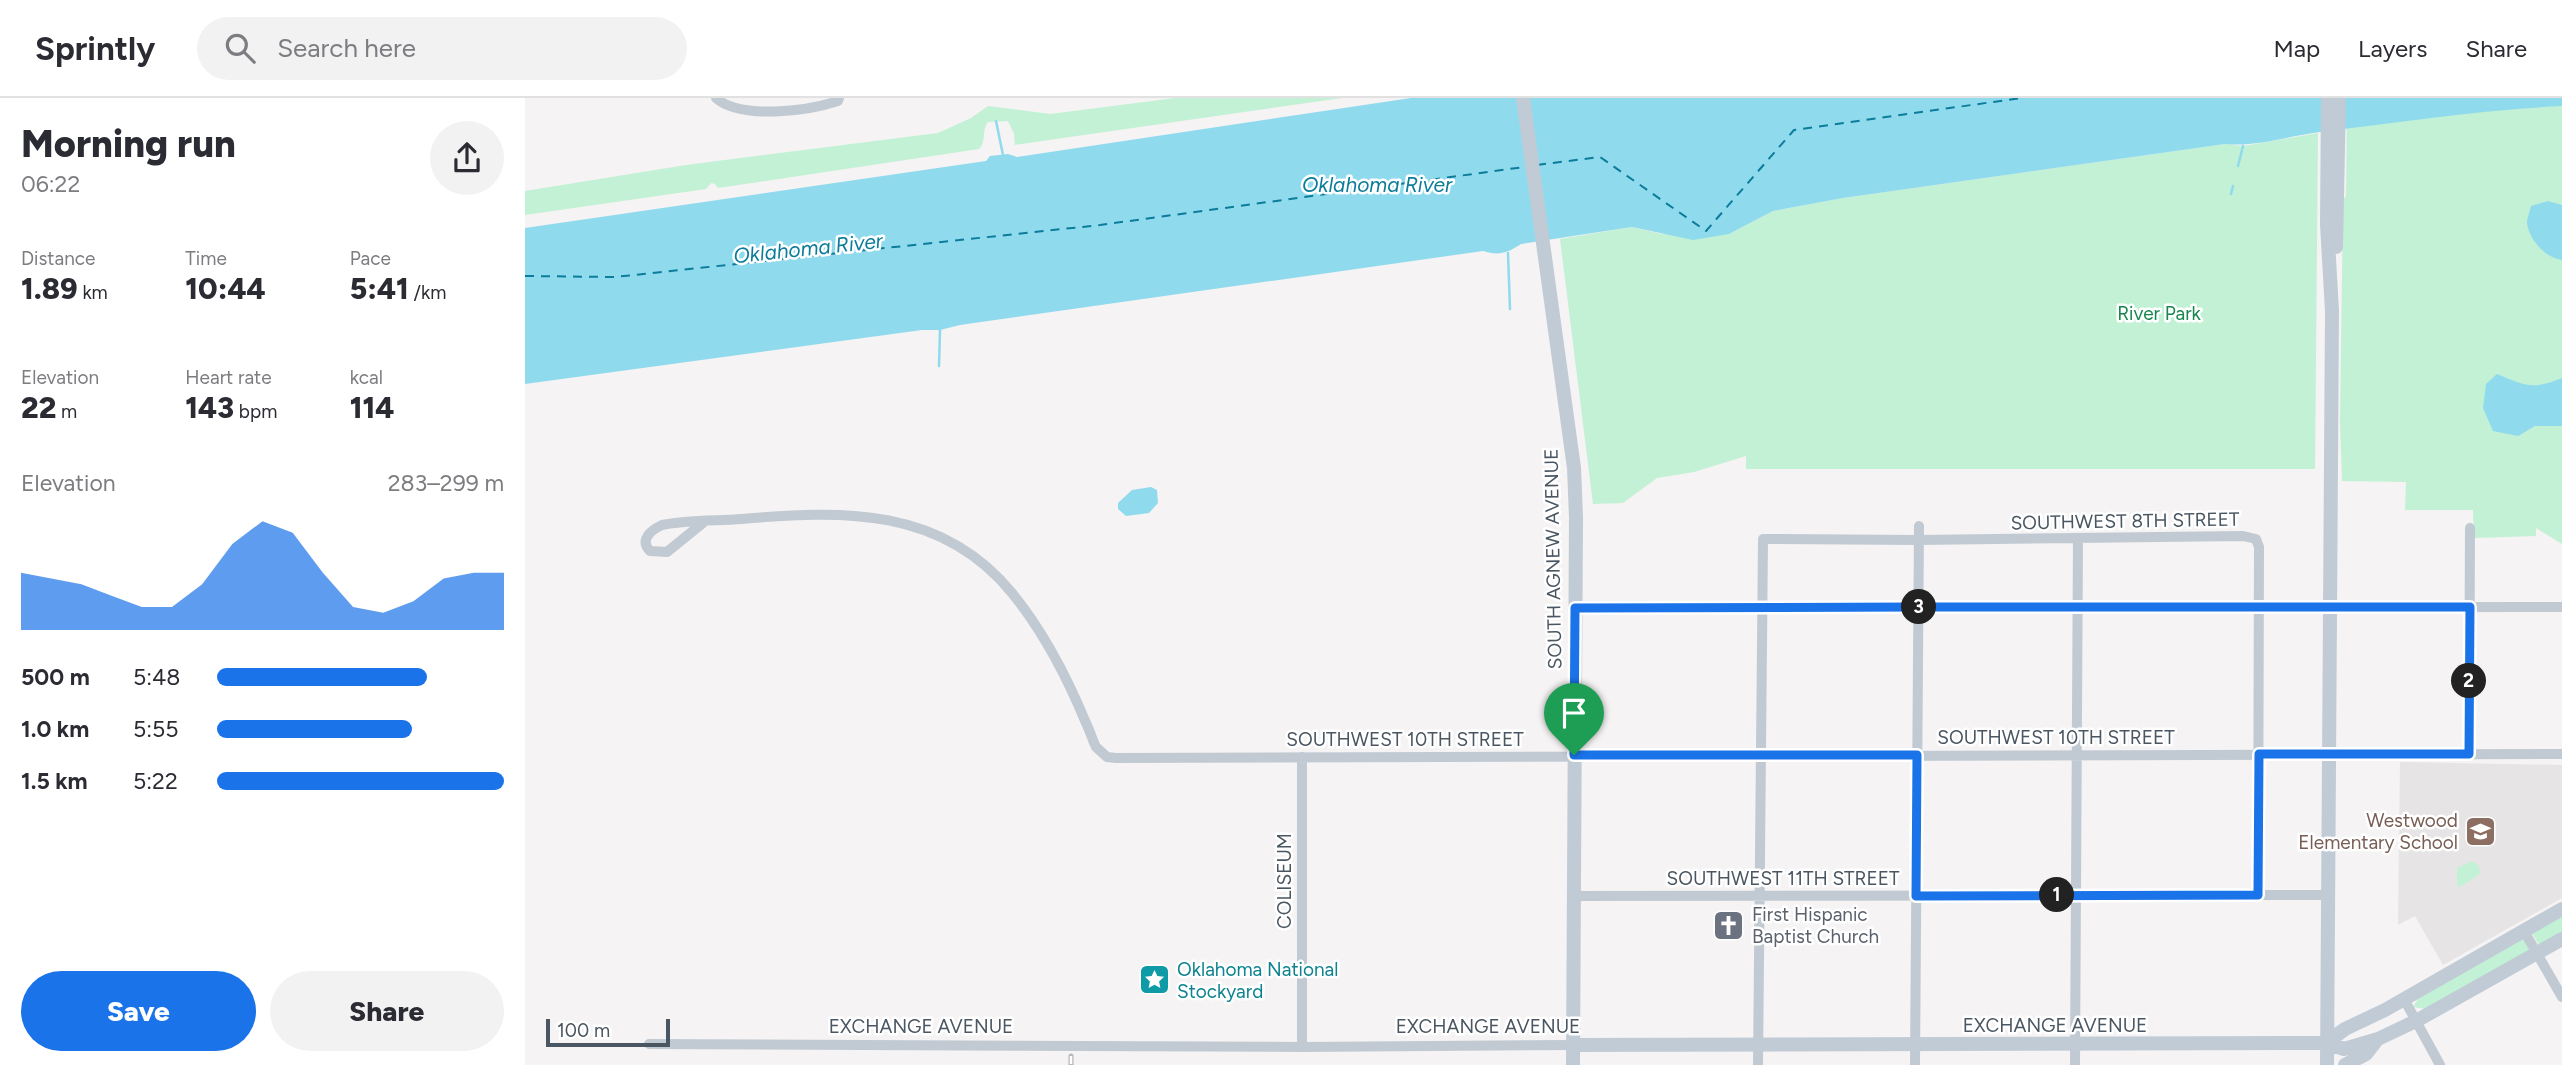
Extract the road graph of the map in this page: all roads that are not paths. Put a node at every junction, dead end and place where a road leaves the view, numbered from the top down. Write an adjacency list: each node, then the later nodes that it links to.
1 (716, 98): 2 (street)
2 (839, 98)
3 (1523, 98): 16 (main road, SOUTH AGNEW AVENUE)
4 (2327, 98): 6 (main road)
5 (2339, 98): 6 (main road)
6 (2332, 201): 13 (main road)
7 (704, 522): 7 (street, SOUTHWEST 10TH STREET); 28 (street, SOUTHWEST 10TH STREET)
8 (1919, 526): 11 (street)
9 (2470, 527): 14 (street)
10 (2078, 538): 11 (street, SOUTHWEST 8TH STREET); 17 (street); 18 (street, SOUTHWEST 8TH STREET)
11 (1918, 540): 12 (street); 19 (street, SOUTHWEST 8TH STREET)
12 (1919, 607): 17 (street); 19 (street); 26 (street)
13 (2330, 607): 14 (street); 18 (street); 22 (main road)
14 (2470, 607): 15 (street); 23 (street)
15 (2562, 607)
16 (1575, 608): 19 (street); 25 (main road, SOUTH AGNEW AVENUE)
17 (2079, 608): 18 (street); 20 (street)
18 (2259, 608): 21 (street, SOUTHWEST 8TH STREET)
19 (1761, 609): 27 (street)
20 (2077, 754): 21 (street, SOUTHWEST 10TH STREET); 26 (street, SOUTHWEST 10TH STREET); 29 (street)
21 (2259, 754): 22 (street, SOUTHWEST 10TH STREET); 30 (street, SOUTHWEST 8TH STREET)
22 (2329, 754): 23 (street, SOUTHWEST 10TH STREET); 31 (main road)
23 (2469, 754): 24 (street, SOUTHWEST 10TH STREET)
24 (2562, 754)
25 (1574, 755): 27 (street, SOUTHWEST 10TH STREET); 28 (street, SOUTHWEST 10TH STREET); 32 (main road, SOUTH AGNEW AVENUE)
26 (1917, 755): 27 (street, SOUTHWEST 10TH STREET); 34 (street)
27 (1761, 756): 33 (street)
28 (1302, 757): 49 (street, COLISEUM)
29 (2076, 895): 30 (street, SOUTHWEST 11TH STREET); 34 (street, SOUTHWEST 11TH STREET); 47 (street)
30 (2258, 895): 31 (street, SOUTHWEST 11TH STREET)
31 (2328, 895): 43 (main road)
32 (1573, 896): 33 (street, SOUTHWEST 11TH STREET); 48 (main road, SOUTH AGNEW AVENUE)
33 (1758, 896): 34 (street, SOUTHWEST 11TH STREET); 45 (street)
34 (1916, 896): 46 (street)
35 (2562, 909): 36 (main road)
36 (2524, 931): 38 (street); 40 (main road)
37 (2562, 939): 38 (main road, EXCHANGE AVENUE)
38 (2537, 953): 39 (street); 41 (main road, EXCHANGE AVENUE)
39 (2562, 997)
40 (2404, 999): 41 (street); 43 (main road)
41 (2416, 1021): 42 (main road, EXCHANGE AVENUE); 56 (street)
42 (2378, 1039): 43 (main road, EXCHANGE AVENUE); 55 (main road)
43 (2326, 1043): 47 (main road, EXCHANGE AVENUE); 54 (main road)
44 (649, 1044): 49 (street, EXCHANGE AVENUE)
45 (1758, 1044): 46 (main road, EXCHANGE AVENUE); 48 (main road, EXCHANGE AVENUE); 51 (street)
46 (1915, 1044): 47 (main road, EXCHANGE AVENUE); 52 (street)
47 (2075, 1044): 53 (street)
48 (1573, 1045): 49 (street, EXCHANGE AVENUE); 50 (main road, SOUTH AGNEW AVENUE)
49 (1302, 1047)
50 (1573, 1065)
51 (1758, 1065)
52 (1915, 1065)
53 (2075, 1065)
54 (2327, 1065)
55 (2345, 1065)
56 (2440, 1065)

